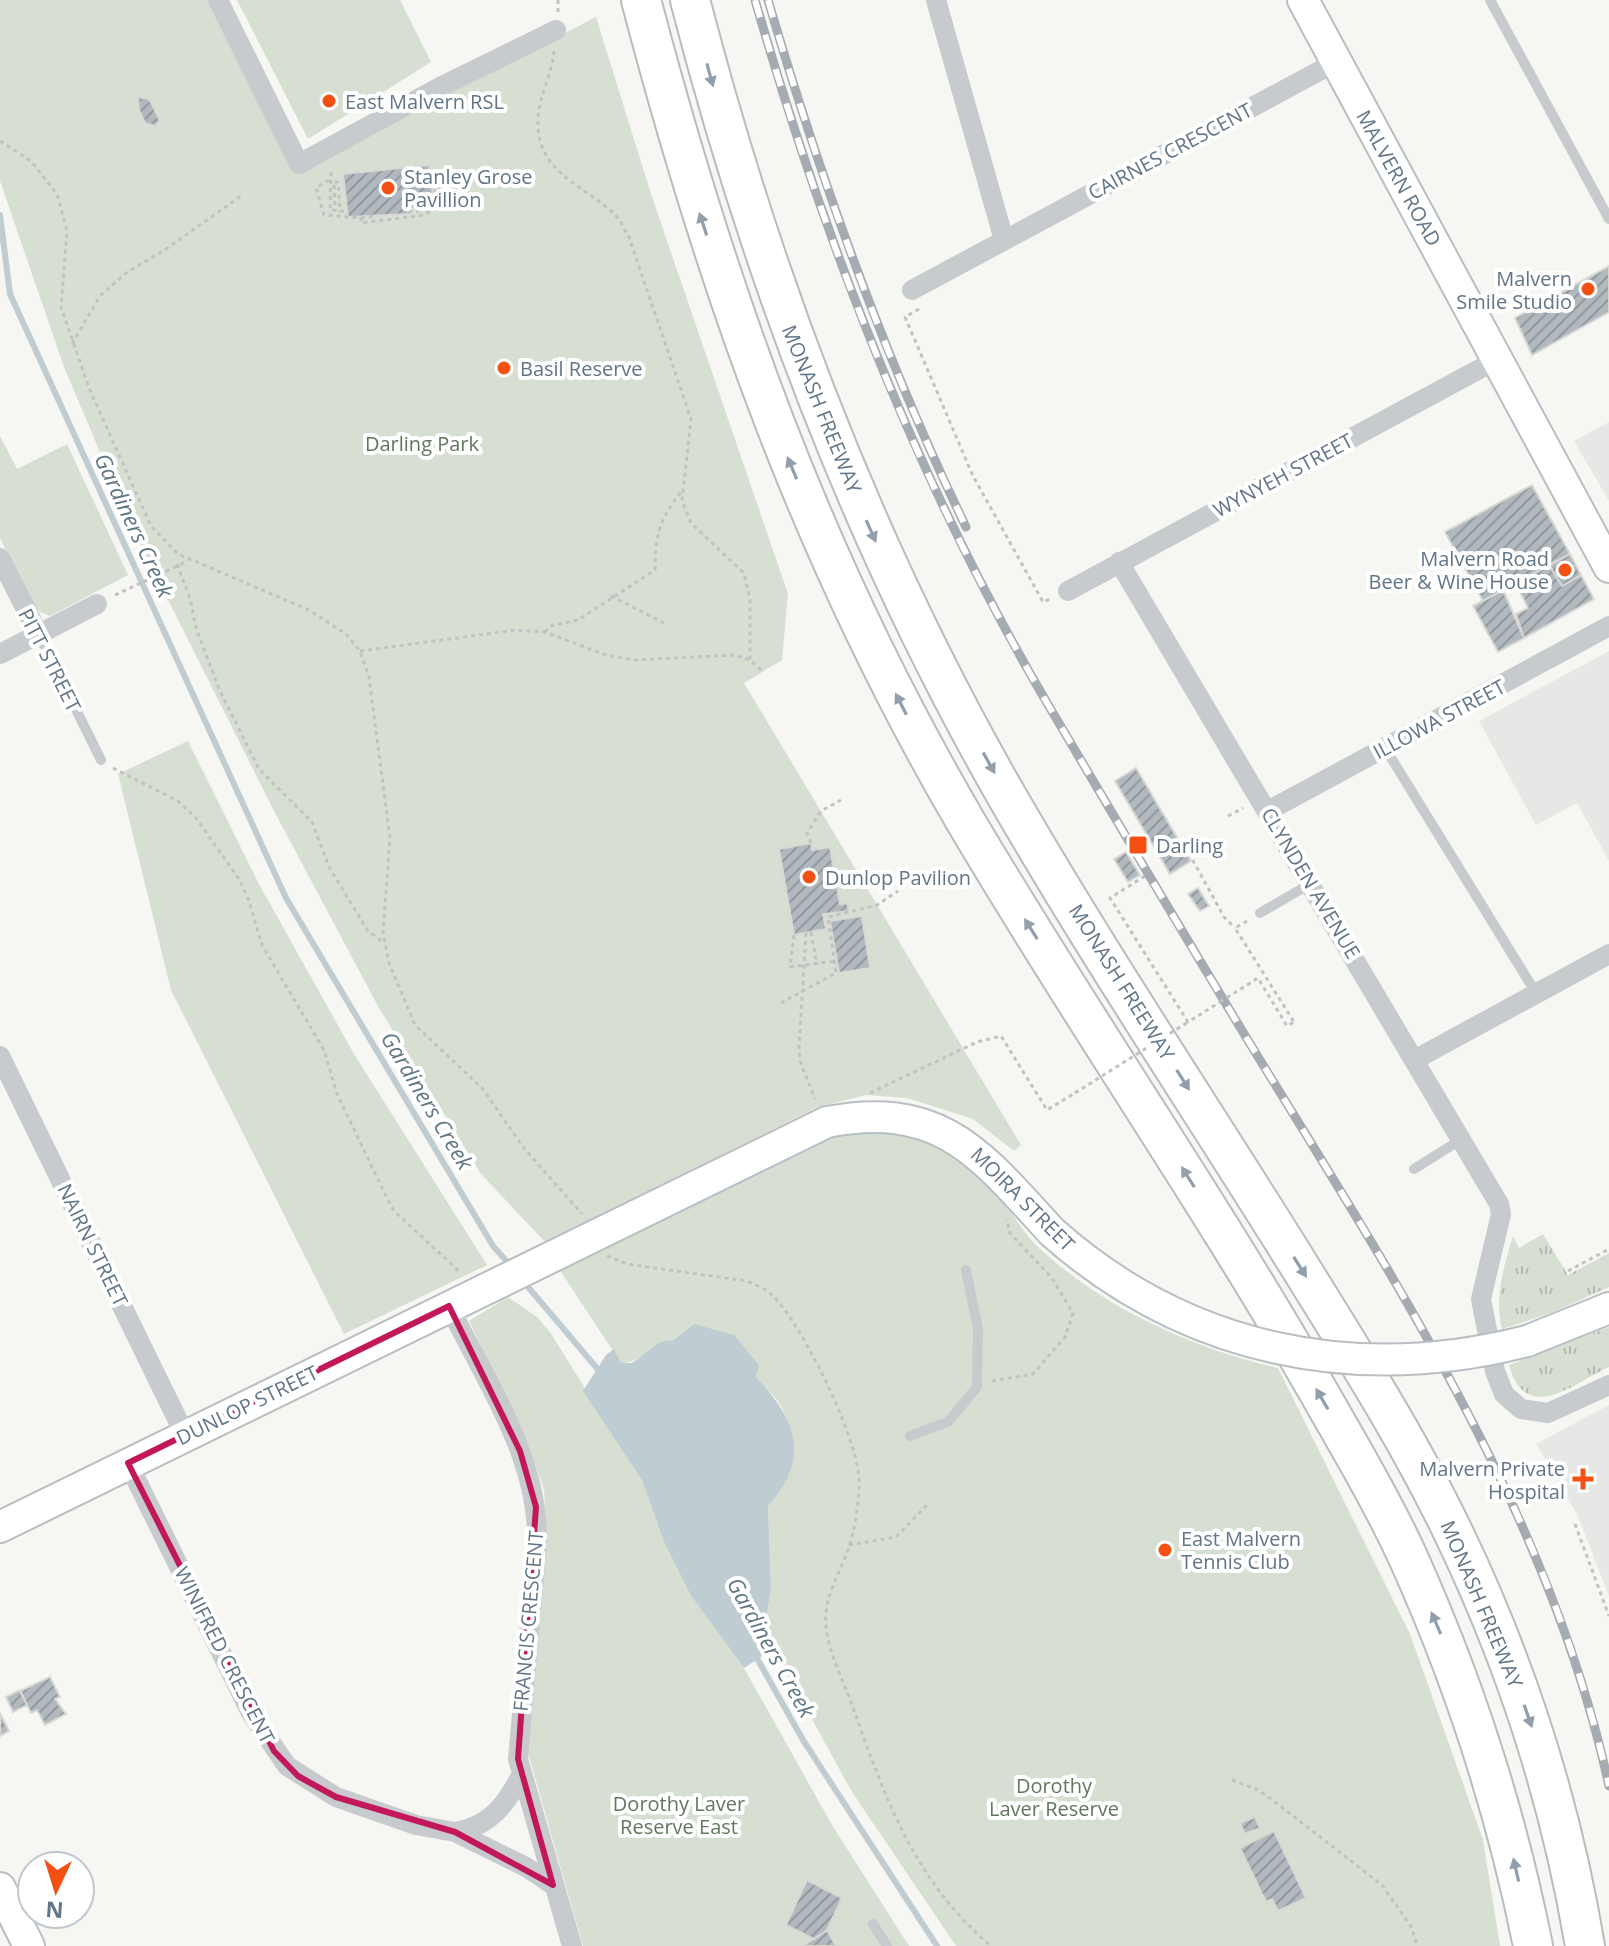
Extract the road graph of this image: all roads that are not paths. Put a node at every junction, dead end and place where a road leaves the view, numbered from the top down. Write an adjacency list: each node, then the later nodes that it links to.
1 (218, 0): 7 (street)
2 (641, 0): 49 (highway, one-way to 2)
3 (690, 0): 50 (highway, MONASH FREEWAY, one-way to 50)
4 (936, 0): 10 (street)
5 (1303, 0): 8 (main road, MALVERN ROAD)
6 (1490, 0): 9 (lane)
7 (556, 30)
8 (1336, 62): 10 (street, CAIRNES CRESCENT); 12 (main road, MALVERN ROAD)
9 (1609, 219)
10 (1004, 240): 11 (street, CAIRNES CRESCENT)
11 (915, 300)
12 (1498, 359): 14 (street, WYNYEH STREET); 15 (main road, MALVERN ROAD)
13 (0, 558): 19 (street, PITT STREET)
14 (1119, 562): 16 (street, WYNYEH STREET); 23 (street, CLYNDEN AVENUE)
15 (1609, 567)
16 (1068, 591)
17 (104, 600): 19 (street)
18 (1609, 626): 21 (street, ILLOWA STREET)
19 (39, 635): 20 (street); 22 (lane, PITT STREET)
20 (0, 654)
21 (1385, 748): 23 (street, ILLOWA STREET); 27 (lane)
22 (101, 760)
23 (1268, 811): 24 (street, CLYNDEN AVENUE)
24 (1311, 883): 25 (lane); 29 (street, CLYNDEN AVENUE)
25 (1260, 913)
26 (1609, 954): 27 (street)
27 (1536, 993): 29 (street)
28 (0, 1056): 37 (street, NAIRN STREET)
29 (1416, 1059): 30 (street, CLYNDEN AVENUE)
30 (1462, 1139): 31 (lane); 36 (street, CLYNDEN AVENUE)
31 (1414, 1169)
32 (966, 1270): 38 (lane)
33 (496, 1284): 34 (main road, DUNLOP STREET); 35 (main road, MOIRA STREET, bridge)
34 (449, 1306): 37 (main road, DUNLOP STREET); 41 (street, FRANCIS CRESCENT)
35 (1609, 1308)
36 (1609, 1385)
37 (185, 1435): 39 (main road, DUNLOP STREET)
38 (910, 1436)
39 (128, 1463): 40 (main road, DUNLOP STREET); 42 (street, WINIFRED CRESCENT)
40 (0, 1527)
41 (521, 1775): 42 (street); 43 (street, FRANCIS CRESCENT)
42 (455, 1832): 43 (street, WINIFRED CRESCENT)
43 (553, 1885): 47 (street, FRANCIS CRESCENT)
44 (0, 1888): 46 (main road)
45 (873, 1924): 48 (lane)
46 (29, 1946)
47 (572, 1946)
48 (887, 1946)
49 (1533, 1946)
50 (1585, 1946)

